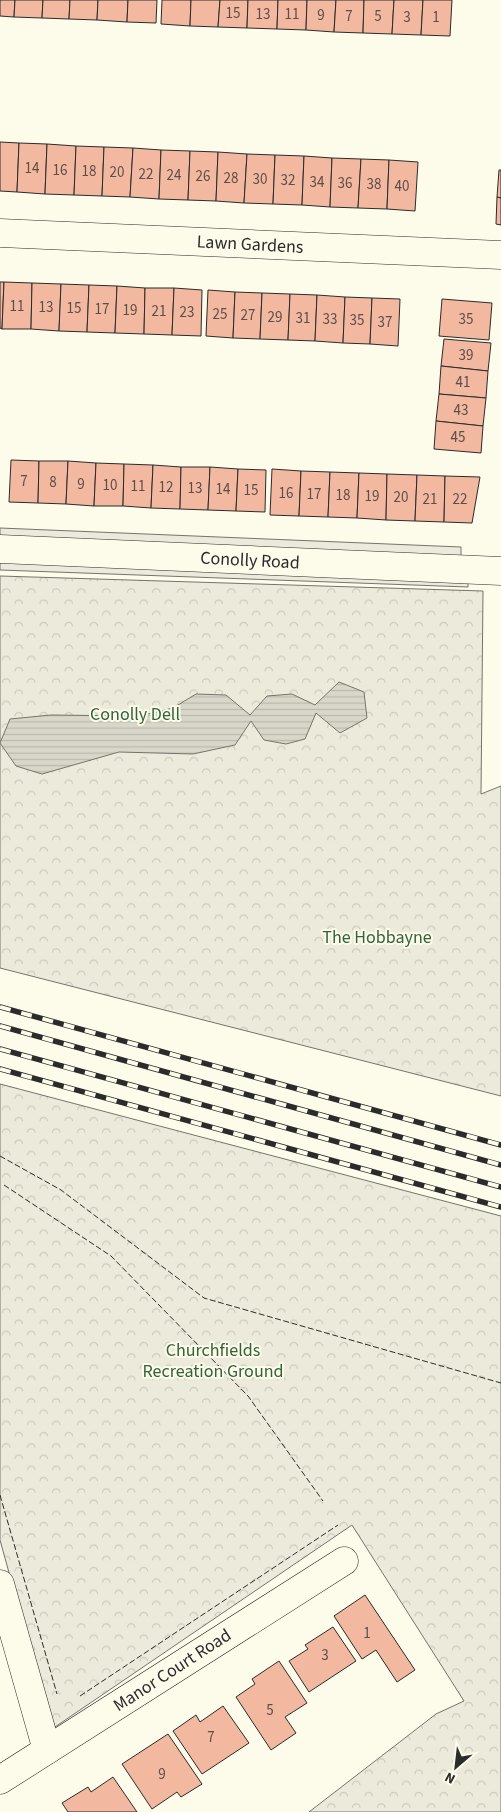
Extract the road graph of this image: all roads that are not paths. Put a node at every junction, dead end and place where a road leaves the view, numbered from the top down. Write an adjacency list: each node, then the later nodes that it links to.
1 (0, 233): 2 (street, Lawn Gardens)
2 (501, 255)
3 (0, 549): 4 (street, Conolly Road)
4 (501, 571)
5 (344, 1561): 7 (street, Manor Court Road)
6 (0, 1584): 7 (street)
7 (47, 1750): 8 (street, Manor Court Road)
8 (0, 1780)

